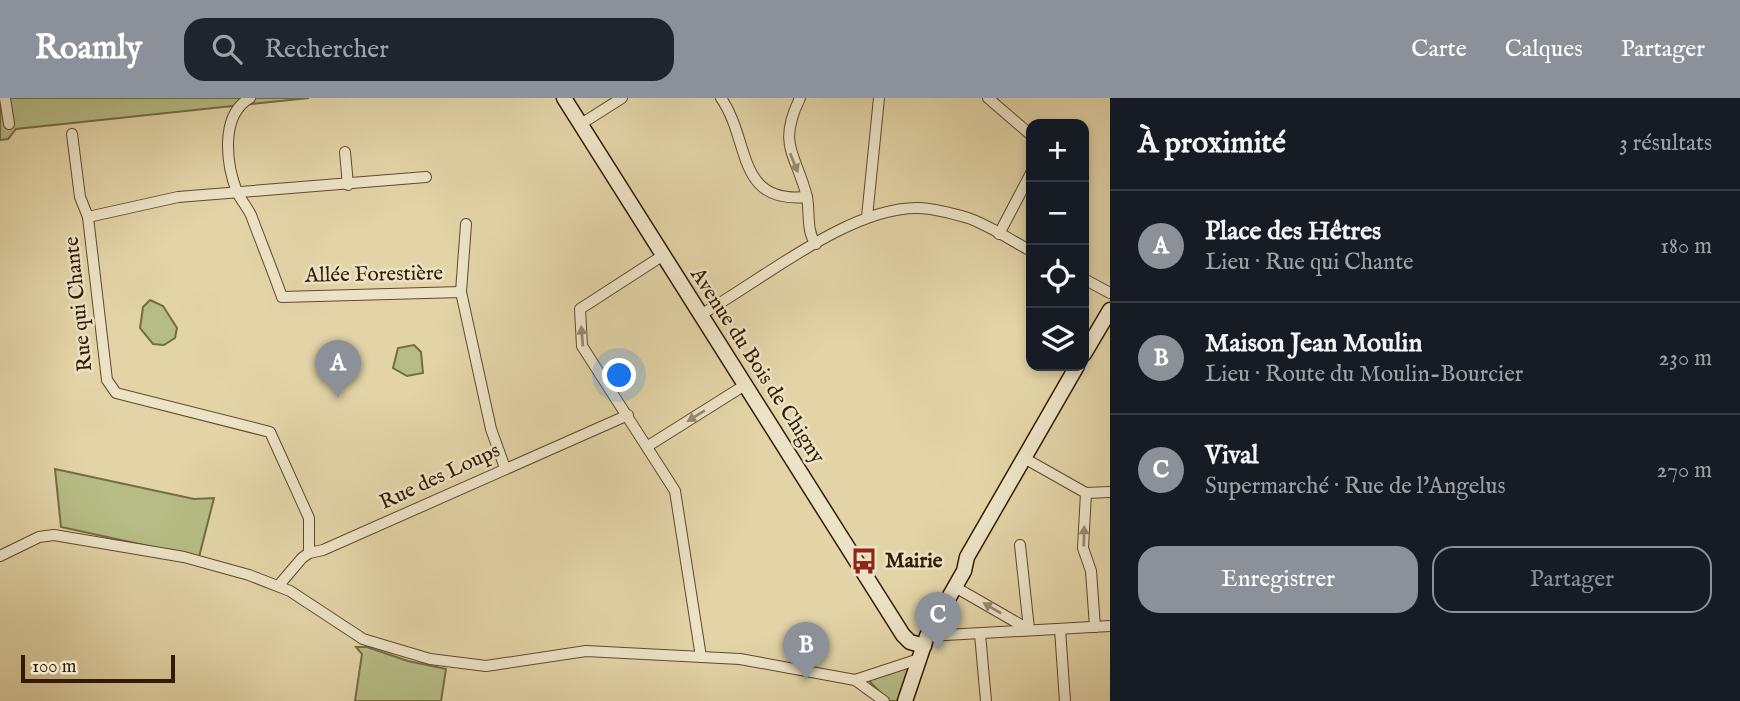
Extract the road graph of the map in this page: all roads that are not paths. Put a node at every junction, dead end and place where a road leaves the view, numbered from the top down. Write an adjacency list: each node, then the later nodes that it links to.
1 (5, 98): 9 (street)
2 (250, 98): 17 (street, Allée Forestière)
3 (564, 98): 10 (main road, Avenue du Bois de Chigny)
4 (622, 98): 10 (street)
5 (721, 98): 18 (street)
6 (800, 98): 18 (street, one-way to 18)
7 (879, 98): 20 (street)
8 (988, 98): 11 (street)
9 (9, 124)
10 (581, 124): 25 (main road, Avenue du Bois de Chigny)
11 (1026, 131)
12 (72, 134): 19 (street)
13 (345, 152): 16 (street)
14 (426, 177): 16 (street, Rue qui Chante)
15 (1026, 182): 22 (street)
16 (348, 185): 17 (street, Rue qui Chante)
17 (238, 193): 19 (street, Rue qui Chante); 27 (street, Allée Forestière)
18 (807, 198): 23 (street)
19 (88, 217): 41 (street, Rue qui Chante)
20 (867, 217): 22 (street); 23 (street)
21 (466, 224): 27 (street)
22 (999, 234): 24 (street)
23 (816, 244): 30 (street)
24 (1026, 248)
25 (662, 256): 30 (main road, Avenue du Bois de Chigny); 34 (street, one-way to 25)
26 (1089, 282): 28 (street)
27 (461, 292): 37 (street, Allée Forestière)
28 (1110, 293)
29 (1110, 310): 31 (main road)
30 (700, 315): 33 (main road, Avenue du Bois de Chigny)
31 (1089, 346)
32 (1074, 371): 36 (main road)
33 (745, 386): 35 (street, one-way to 35); 50 (main road, Avenue du Bois de Chigny)
34 (628, 415): 35 (street); 37 (street, Rue des Loups)
35 (648, 446): 51 (street)
36 (1024, 458): 39 (street); 44 (main road)
37 (505, 468): 41 (street, Rue des Loups)
38 (1110, 492): 39 (street)
39 (1086, 493): 46 (street, one-way to 39)
40 (1020, 545): 47 (street)
41 (309, 552): 43 (street)
42 (0, 556): 43 (street)
43 (279, 585): 51 (street)
44 (955, 587): 47 (street, one-way to 44); 50 (main road)
45 (1110, 626): 46 (street)
46 (1095, 627): 48 (street)
47 (1029, 629): 48 (street); 49 (street)
48 (1060, 629): 56 (street)
49 (980, 634): 50 (street); 55 (street)
50 (923, 647): 52 (street); 54 (main road)
51 (701, 657): 52 (street)
52 (855, 680): 53 (street)
53 (884, 701)
54 (905, 701)
55 (986, 701)
56 (1065, 701)

